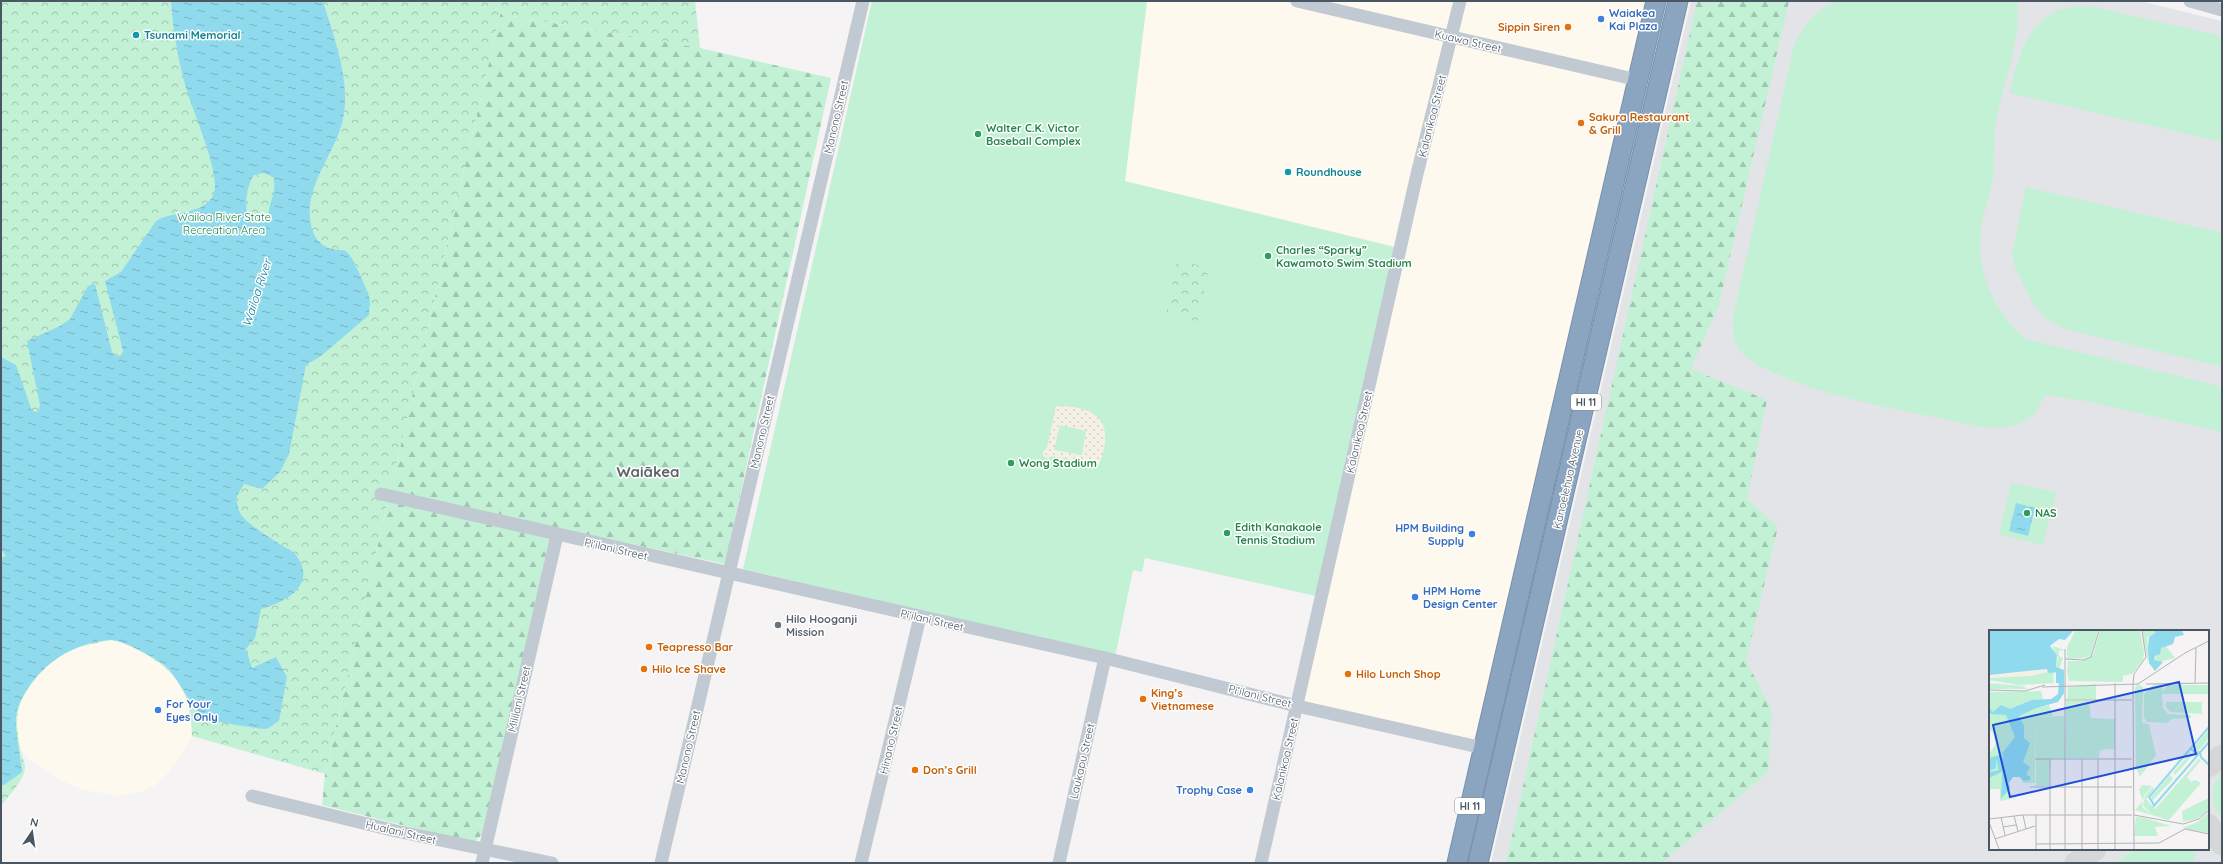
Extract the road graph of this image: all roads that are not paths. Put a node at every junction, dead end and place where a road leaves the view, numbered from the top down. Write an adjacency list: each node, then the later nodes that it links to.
1 (863, 1): 12 (street, Manono Street)
2 (1297, 1): 8 (street, Kuawa Street)
3 (1460, 1): 8 (street, Kalanikoa Street)
4 (1656, 1): 9 (highway, Kanoelehua Avenue / HI 11)
5 (1678, 1): 16 (highway, Kanoelehua Avenue / HI 11)
6 (2190, 1): 7 (street)
7 (2222, 10)
8 (1452, 37): 9 (street, Kuawa Street); 15 (street, Kalanikoa Street)
9 (1638, 80): 17 (highway, Kanoelehua Avenue / HI 11)
10 (381, 494): 11 (street, Pi‘ilani Street)
11 (557, 535): 12 (street, Pi‘ilani Street); 20 (street, Mililani Street)
12 (728, 574): 13 (street, Pi‘ilani Street); 22 (street, Manono Street)
13 (920, 617): 14 (street, Pi‘ilani Street); 23 (street, Hinano Street)
14 (1105, 658): 15 (street, Pi‘ilani Street); 24 (street, Laukapu Street)
15 (1297, 706): 17 (street, Pi‘ilani Street); 25 (street, Kalanikoa Street)
16 (1516, 706): 17 (highway); 18 (highway, Kanoelehua Avenue / HI 11)
17 (1483, 748): 18 (highway); 26 (highway, Kanoelehua Avenue / HI 11)
18 (1497, 782): 27 (highway, Kanoelehua Avenue / HI 11)
19 (252, 796): 20 (street, Hualani Street)
20 (483, 857): 21 (street, Hualani Street)
21 (552, 863)
22 (661, 863)
23 (861, 863)
24 (1059, 863)
25 (1261, 863)
26 (1457, 863)
27 (1478, 863)

